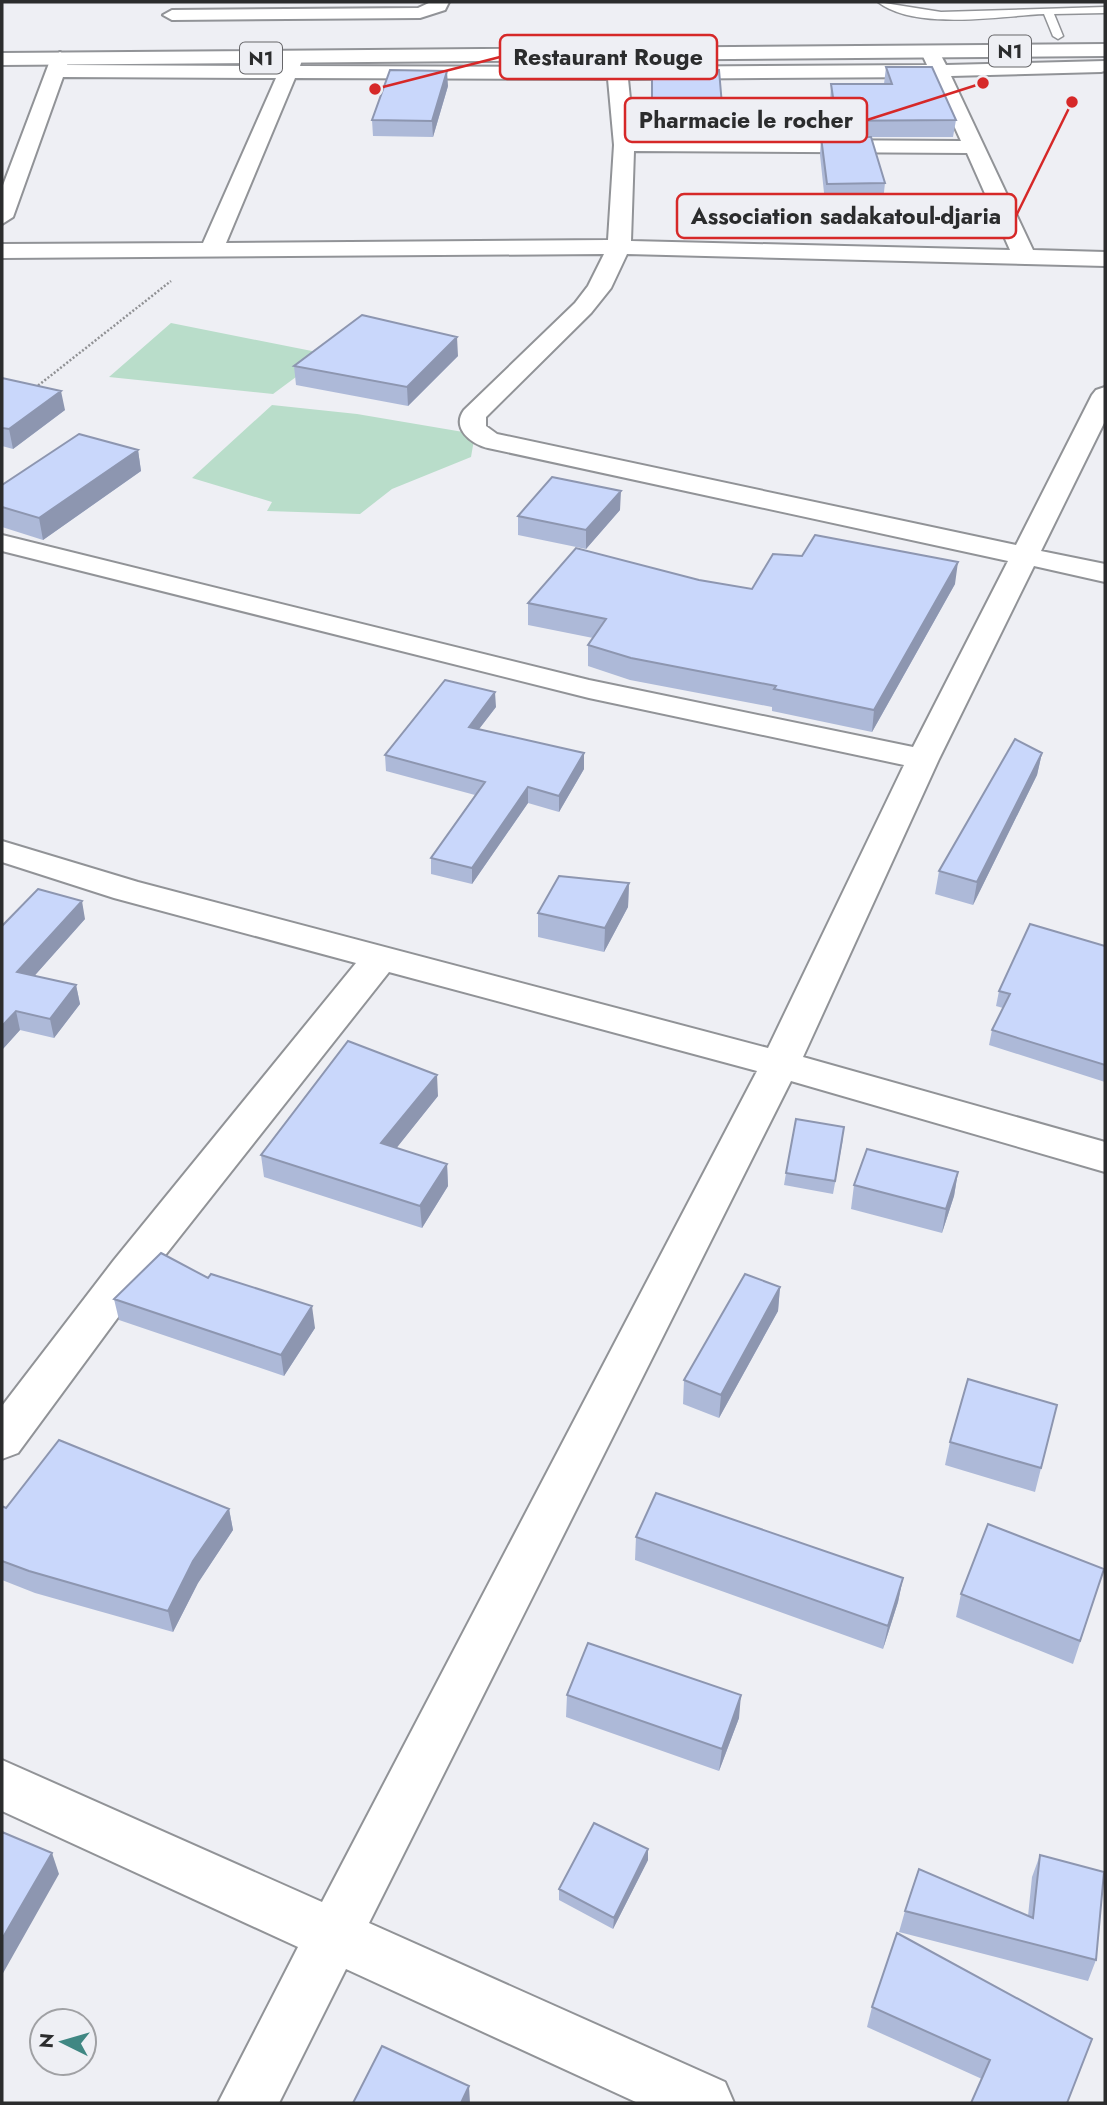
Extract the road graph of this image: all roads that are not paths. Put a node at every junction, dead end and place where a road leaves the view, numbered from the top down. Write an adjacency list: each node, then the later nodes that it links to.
1 (440, 2): 3 (main road)
2 (883, 2): 5 (lane)
3 (175, 8): 6 (main road)
4 (1105, 9): 5 (lane)
5 (1048, 11): 7 (lane)
6 (164, 33)
7 (1058, 36): 11 (main road, N1); 12 (main road, N1)
8 (1105, 36): 11 (main road, N1)
9 (2, 42): 12 (main road, N1)
10 (930, 52): 11 (main road, N1); 14 (main road, N1); 16 (main road)
11 (1097, 55): 16 (main road)
12 (59, 57): 13 (main road, N1); 15 (main road); 19 (main road)
13 (2, 59)
14 (618, 64): 15 (main road); 16 (main road); 17 (main road)
15 (292, 65): 22 (main road)
16 (939, 71): 18 (main road)
17 (624, 145): 18 (main road); 20 (main road)
18 (975, 147): 23 (main road)
19 (2, 217)
20 (620, 247): 22 (main road); 23 (main road); 27 (main road)
21 (2, 251): 22 (main road)
22 (211, 251)
23 (1025, 257): 24 (main road)
24 (1105, 259)
25 (1105, 395): 27 (main road)
26 (2, 543): 29 (main road)
27 (1023, 556): 28 (main road); 29 (main road)
28 (1105, 573)
29 (923, 759): 32 (main road)
30 (2, 851): 31 (main road)
31 (380, 958): 32 (main road); 34 (main road)
32 (780, 1064): 33 (main road); 36 (main road)
33 (1105, 1157)
34 (2, 1440)
35 (2, 1785): 36 (main road)
36 (335, 1936): 37 (main road); 38 (main road)
37 (248, 2103)
38 (704, 2103)

